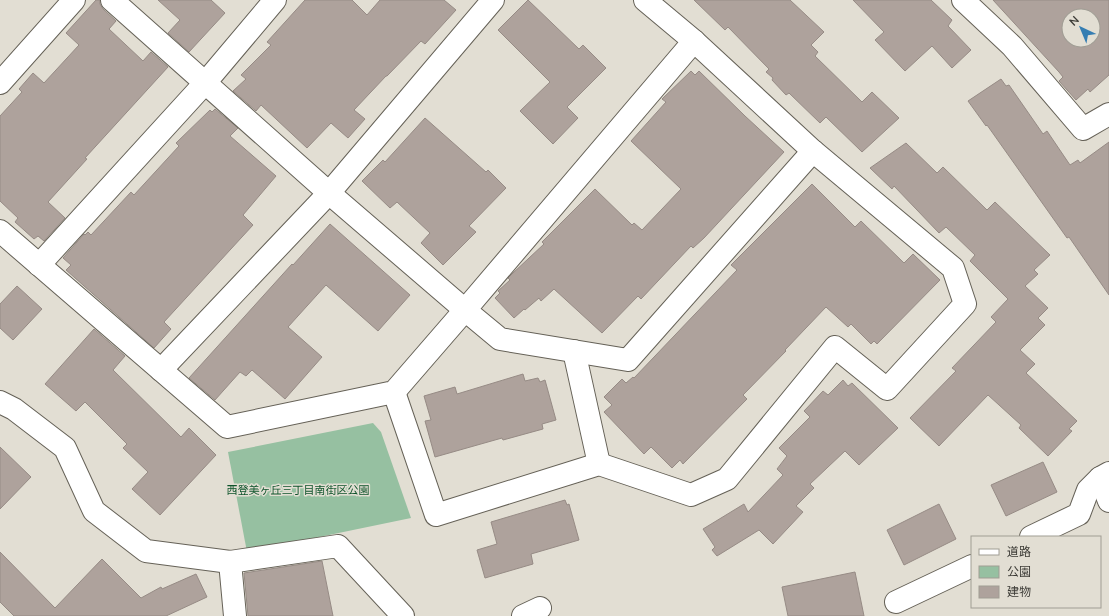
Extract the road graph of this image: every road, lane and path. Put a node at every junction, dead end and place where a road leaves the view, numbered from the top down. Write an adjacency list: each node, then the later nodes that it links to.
1 (74, 0): 8 (street)
2 (112, 0): 9 (street)
3 (275, 0): 9 (street)
4 (493, 0): 12 (street)
5 (645, 0): 7 (street)
6 (964, 0): 10 (street)
7 (694, 41): 11 (street); 15 (street)
8 (0, 83)
9 (205, 83): 12 (street); 14 (street)
10 (1109, 114)
11 (813, 151): 16 (street); 20 (street)
12 (329, 193): 15 (street); 17 (street)
13 (0, 231): 14 (street)
14 (40, 265): 17 (street)
15 (465, 310): 16 (street); 18 (street)
16 (574, 351): 20 (street)
17 (162, 370): 18 (street)
18 (394, 392): 20 (street)
19 (0, 402): 24 (street)
20 (599, 464)
21 (1104, 475): 22 (street); 23 (street)
22 (1109, 500)
23 (1033, 536)
24 (230, 562): 27 (street); 28 (street)
25 (971, 566): 26 (street)
26 (896, 602)
27 (235, 616)
28 (403, 616)

